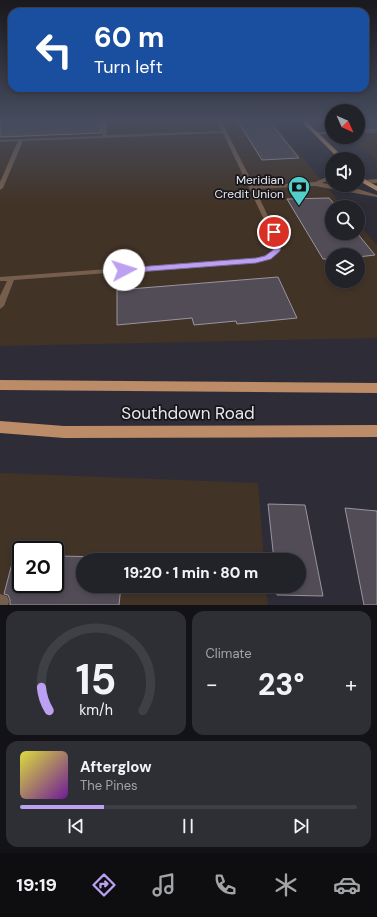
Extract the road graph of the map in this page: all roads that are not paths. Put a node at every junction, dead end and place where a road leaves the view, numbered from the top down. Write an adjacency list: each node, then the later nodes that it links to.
1 (17, 148): 7 (lane)
2 (233, 148): 8 (lane)
3 (325, 180): 6 (lane)
4 (377, 181): 5 (lane)
5 (366, 182): 9 (main road)
6 (315, 184): 8 (lane); 9 (lane)
7 (0, 188)
8 (252, 188): 11 (lane)
9 (376, 195)
10 (0, 279): 11 (lane)
11 (11, 279): 12 (lane)
12 (0, 306)
13 (377, 383): 15 (main road)
14 (0, 385): 15 (main road, Southdown Road)
15 (360, 388): 16 (main road, Southdown Road)
16 (377, 388)
17 (0, 427): 18 (main road, Southdown Road)
18 (354, 431): 19 (main road, Southdown Road); 20 (main road)
19 (377, 431)
20 (377, 438)

